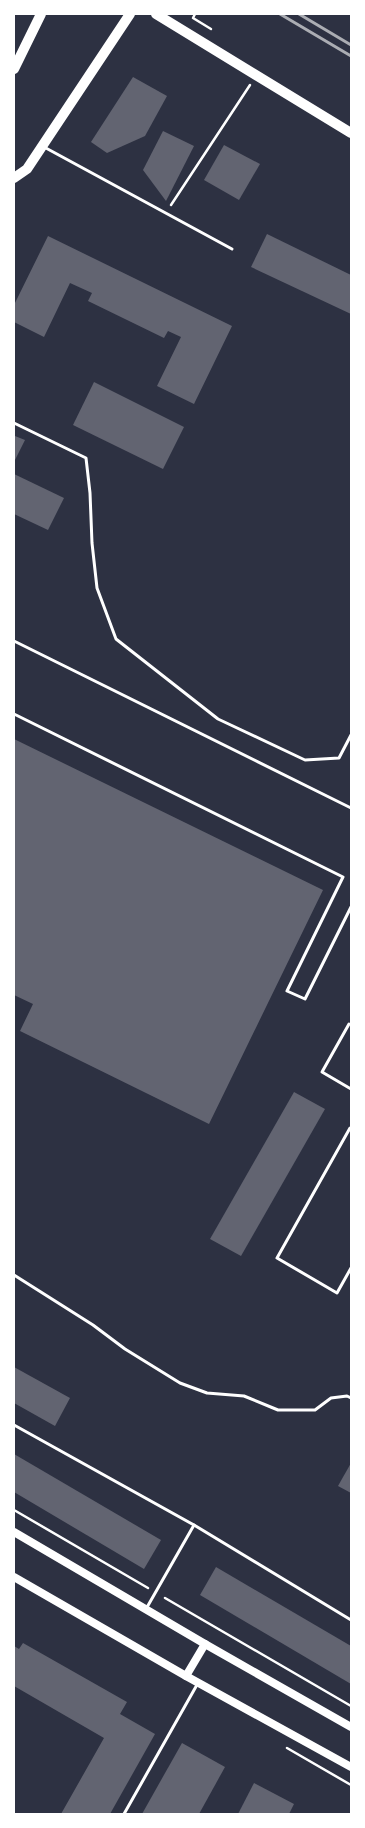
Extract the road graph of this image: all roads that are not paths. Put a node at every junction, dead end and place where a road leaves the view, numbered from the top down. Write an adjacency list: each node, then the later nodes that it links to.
1 (41, 14): 4 (main road)
2 (130, 14): 6 (main road)
3 (156, 14): 5 (main road)
4 (14, 69)
5 (351, 133)
6 (42, 146): 7 (main road); 8 (lane)
7 (14, 178)
8 (232, 250)
9 (14, 423): 12 (lane)
10 (14, 641): 13 (lane)
11 (14, 714): 14 (lane)
12 (351, 735)
13 (351, 808)
14 (351, 907)
15 (350, 1023): 16 (lane)
16 (351, 1089)
17 (351, 1129): 18 (lane)
18 (351, 1268)
19 (14, 1275): 20 (lane)
20 (351, 1398)
21 (14, 1425): 22 (lane)
22 (194, 1525): 25 (lane); 26 (lane)
23 (14, 1532): 25 (main road)
24 (14, 1577): 28 (main road)
25 (146, 1609): 27 (main road)
26 (351, 1620)
27 (205, 1644): 28 (main road); 30 (main road)
28 (186, 1676): 29 (main road)
29 (198, 1683): 31 (main road); 32 (lane)
30 (351, 1727)
31 (351, 1767)
32 (124, 1814)

